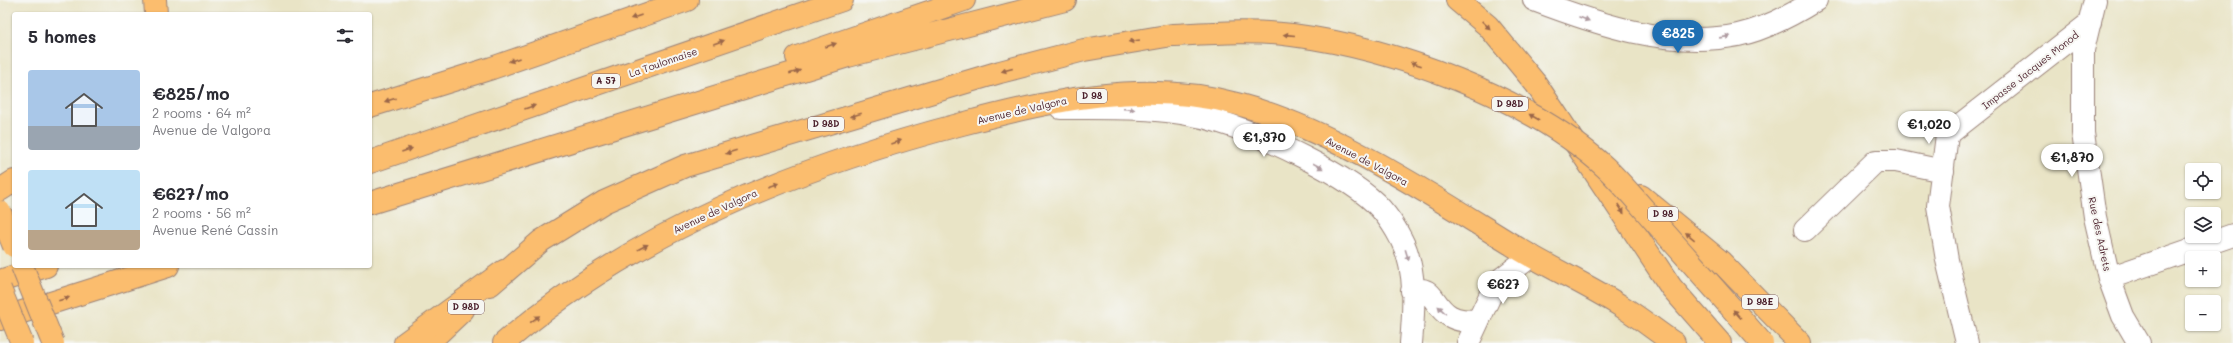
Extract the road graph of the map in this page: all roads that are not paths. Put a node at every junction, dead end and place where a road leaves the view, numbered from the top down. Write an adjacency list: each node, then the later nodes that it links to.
1 (156, 0): 11 (main road)
2 (686, 0): 14 (main road, one-way to 14)
3 (842, 0): 16 (main road, La Toulonnaise / A 57, one-way to 3)
4 (964, 0): 21 (main road, one-way to 4)
5 (1022, 0): 13 (street)
6 (1065, 0): 13 (main road)
7 (1457, 0): 49 (main road, one-way to 49)
8 (1534, 0): 9 (street, one-way to 9)
9 (1816, 0)
10 (2095, 0): 12 (street, Rue des Adrets)
11 (156, 12)
12 (2090, 23): 18 (street, Impasse Jacques Monod); 35 (street, Rue des Adrets)
13 (848, 56): 22 (main road, one-way to 13)
14 (372, 105)
15 (1020, 108): 29 (main road, Avenue de Valgora / D 98); 38 (street, one-way to 38); 45 (main road, Avenue de Valgora / D 98, one-way to 15)
16 (372, 161)
17 (1605, 168): 30 (main road, D 98, one-way to 17, bridge); 34 (main road, D 98D, one-way to 34, bridge); 50 (main road, D 98D, one-way to 17, bridge)
18 (1943, 171): 26 (street); 52 (street, Impasse Jacques Monod)
19 (12, 182): 20 (main road)
20 (0, 190)
21 (372, 201)
22 (372, 201)
23 (0, 212): 28 (main road, bridge)
24 (12, 221): 25 (main road)
25 (0, 224)
26 (1805, 230)
27 (2233, 235): 35 (street)
28 (12, 241)
29 (1531, 256): 40 (street); 48 (main road, Avenue de Valgora / D 98)
30 (1720, 261): 51 (main road, D 98E)
31 (23, 268): 42 (main road, bridge)
32 (40, 268): 36 (main road)
33 (162, 268): 39 (main road, one-way to 33)
34 (504, 271): 43 (main road); 44 (main road, D 98D)
35 (2109, 278): 53 (street, Rue des Adrets)
36 (0, 281)
37 (0, 289): 41 (main road, bridge)
38 (1412, 291): 40 (street, one-way to 38); 46 (street)
39 (0, 319)
40 (1478, 321): 47 (street)
41 (22, 343)
42 (53, 343)
43 (405, 343)
44 (428, 343)
45 (504, 343)
46 (1411, 343)
47 (1468, 343)
48 (1674, 343)
49 (1720, 343)
50 (1762, 343)
51 (1800, 343)
52 (1967, 343)
53 (2139, 343)

